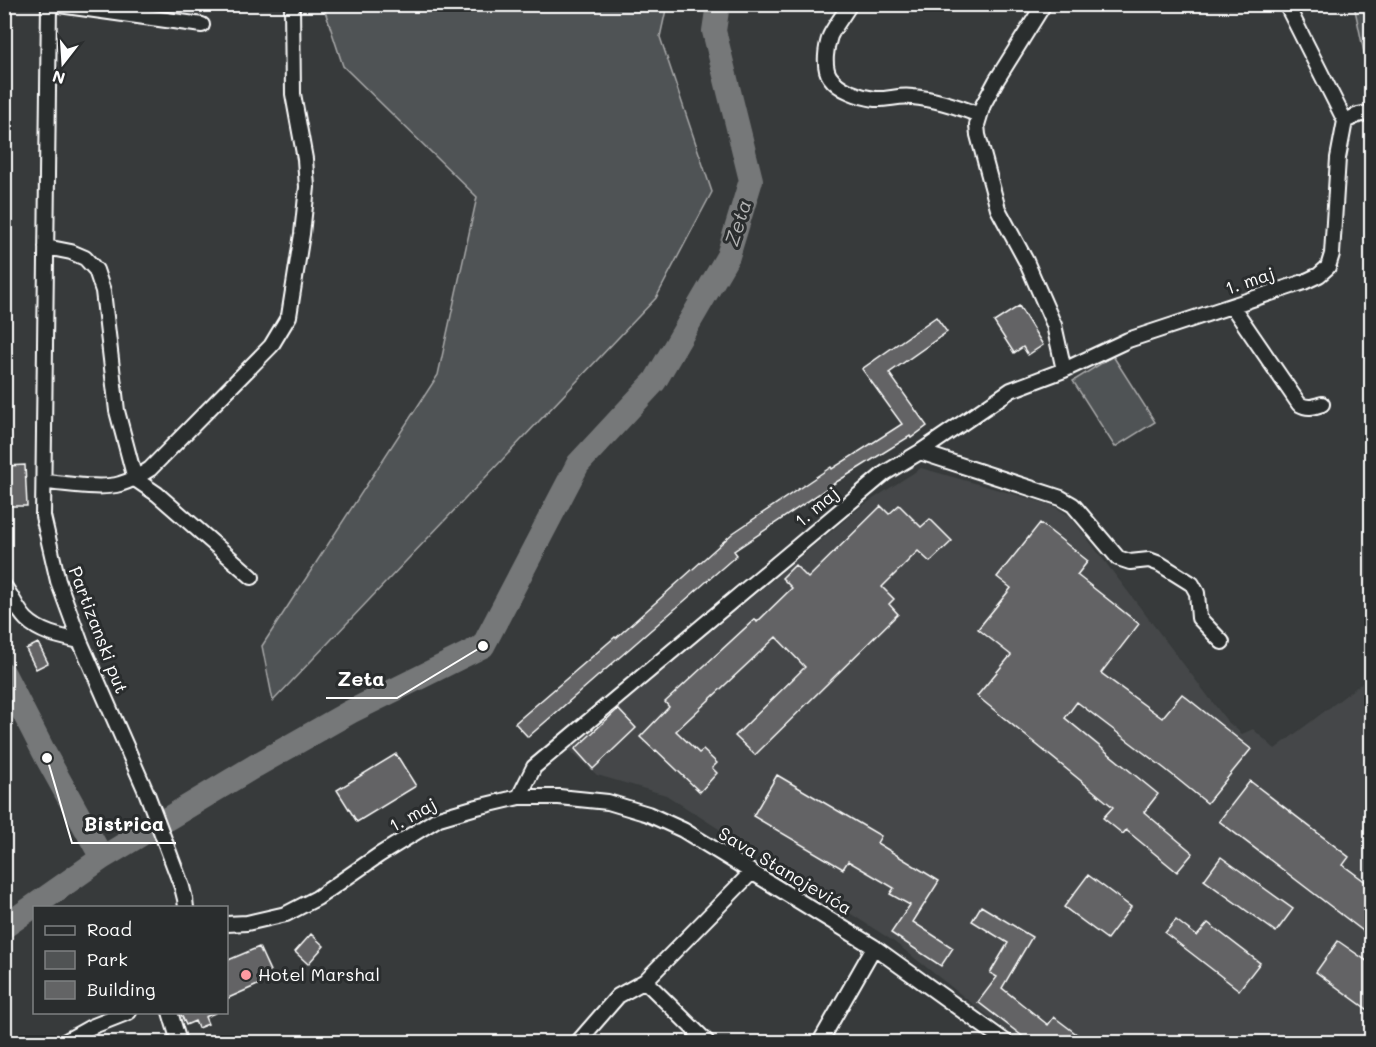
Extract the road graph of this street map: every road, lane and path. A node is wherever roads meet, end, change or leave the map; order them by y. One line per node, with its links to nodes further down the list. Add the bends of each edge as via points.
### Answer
1 (51, 4): 6 (street); 10 (street, Partizanski put)
2 (292, 4): 15 (street, via 293,94 307,188 289,316 271,346 150,469)
3 (850, 4): 8 (street, via 831,35 827,55 826,66 839,86 862,97 928,99)
4 (1044, 4): 8 (street)
5 (1286, 4): 9 (street)
6 (202, 25)
7 (1371, 112): 9 (street)
8 (979, 116): 12 (street, via 978,135 998,209 1054,325)
9 (1345, 121): 11 (street, 1. maj, via 1328,267 1304,282)
10 (46, 247): 15 (street, via 85,258 96,270 103,291 117,411); 16 (street, Partizanski put)
11 (1232, 306): 12 (street, 1. maj, via 1128,340); 13 (street, via 1299,404 1311,408)
12 (1064, 370): 14 (street, 1. maj, via 1011,390)
13 (1322, 404)
14 (920, 452): 20 (street, via 1073,505 1118,558 1130,562 1149,560 1192,584 1197,593 1199,618); 21 (street, 1. maj, via 885,473 534,767)
15 (135, 479): 16 (street, via 103,487); 17 (street)
16 (44, 482): 19 (street, Partizanski put, via 45,527 58,581)
17 (252, 578)
18 (4, 586): 19 (street, via 27,620 53,634)
19 (80, 641): 23 (street, Partizanski put, via 147,794)
20 (1222, 642)
21 (519, 796): 22 (street, Sava Stanojevića, via 608,802 648,814 683,830); 24 (street, 1. maj, via 439,818 286,914)
22 (752, 872): 25 (street, Sava Stanojevića); 26 (street)
23 (186, 906)
24 (228, 924)
25 (874, 946): 33 (street); 34 (street, Sava Stanojevića)
26 (645, 981): 31 (street, via 618,996); 32 (street)
27 (124, 1014): 29 (street)
28 (171, 1014): 30 (street)
29 (64, 1042)
30 (179, 1042)
31 (578, 1042)
32 (707, 1042)
33 (820, 1042)
34 (1006, 1042)

